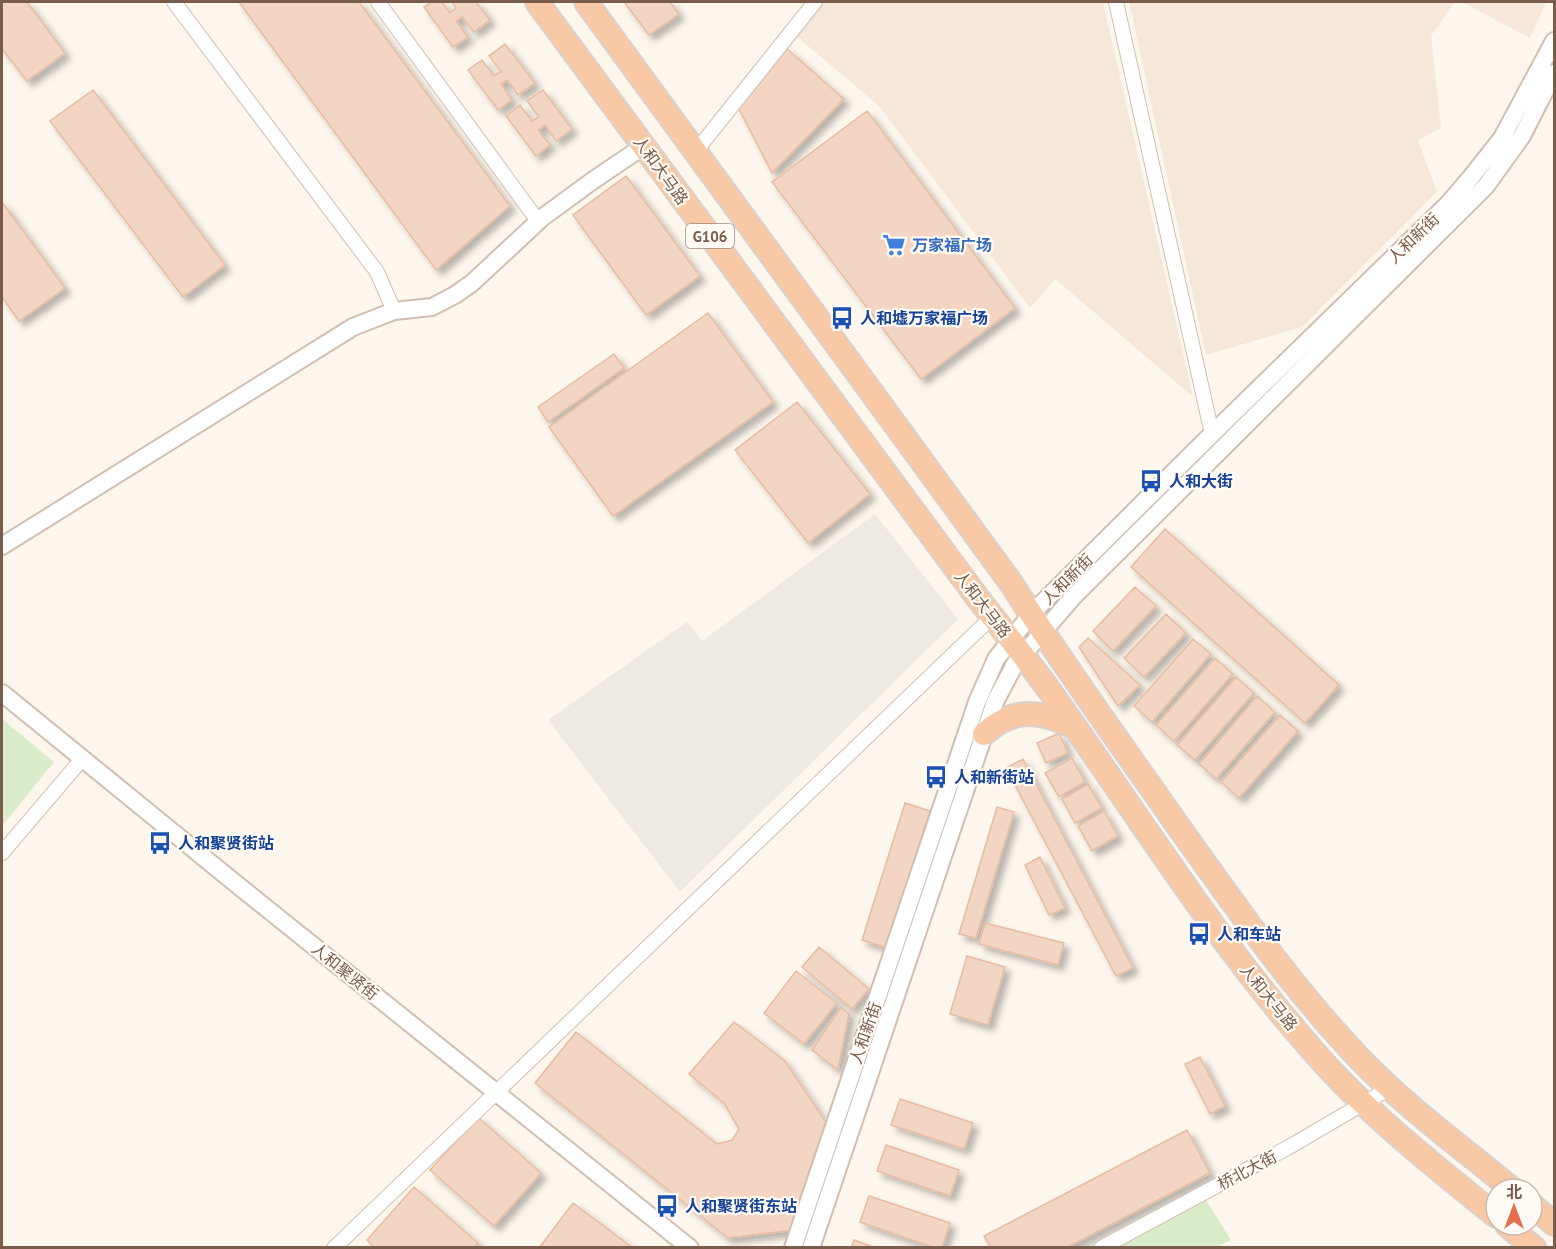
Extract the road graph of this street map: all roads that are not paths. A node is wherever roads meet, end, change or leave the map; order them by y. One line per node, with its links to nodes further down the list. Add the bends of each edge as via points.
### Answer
1 (174, 2): 12 (street, via 377,272)
2 (378, 2): 11 (street)
3 (537, 2): 9 (highway, 人和大马路 / G106)
4 (586, 2): 10 (highway, 人和大马路 / G106)
5 (815, 2): 10 (street)
6 (1116, 2): 13 (street)
7 (1554, 41): 13 (street, 人和新街, via 1502,138 1465,185)
8 (1554, 73): 18 (street, 人和新街, via 1522,136 1486,186 1090,579)
9 (644, 146): 11 (street); 15 (highway, 人和大马路 / G106)
10 (696, 151): 14 (highway, 人和大马路 / G106)
11 (538, 221): 12 (street, via 455,295 432,307)
12 (393, 311): 16 (street, via 353,327)
13 (1212, 434): 18 (street, 人和新街)
14 (912, 447): 15 (highway); 18 (highway, 人和大马路 / G106)
15 (882, 470): 17 (highway, 人和大马路 / G106)
16 (2, 546)
17 (992, 617): 19 (highway, 人和大马路 / G106); 26 (street)
18 (1037, 623): 19 (street, 人和新街); 25 (highway, 人和大马路 / G106, via 1273,956 1328,1025)
19 (1016, 646): 21 (highway, 人和大马路 / G106); 22 (street, 人和新街); 33 (street, 人和新街, via 996,660 977,702)
20 (2, 693): 23 (street, 人和聚贤街)
21 (1075, 727): 22 (highway, via 1048,715 1019,715 1003,720); 27 (highway, 人和大马路 / G106, via 1247,970 1316,1054)
22 (984, 734): 34 (street, 人和新街)
23 (83, 758): 24 (street); 26 (street, 人和聚贤街)
24 (2, 853)
25 (1390, 1088): 27 (street, 桥北大街); 28 (highway, 人和大马路 / G106)
26 (496, 1092): 31 (street); 32 (street, 人和聚贤街)
27 (1365, 1104): 29 (highway, 人和大马路 / G106); 35 (street, 桥北大街)
28 (1497, 1177)
29 (1484, 1206)
30 (1521, 1237): 36 (highway)
31 (333, 1248)
32 (690, 1248)
33 (793, 1248)
34 (811, 1248)
35 (1101, 1248)
36 (1534, 1248)

